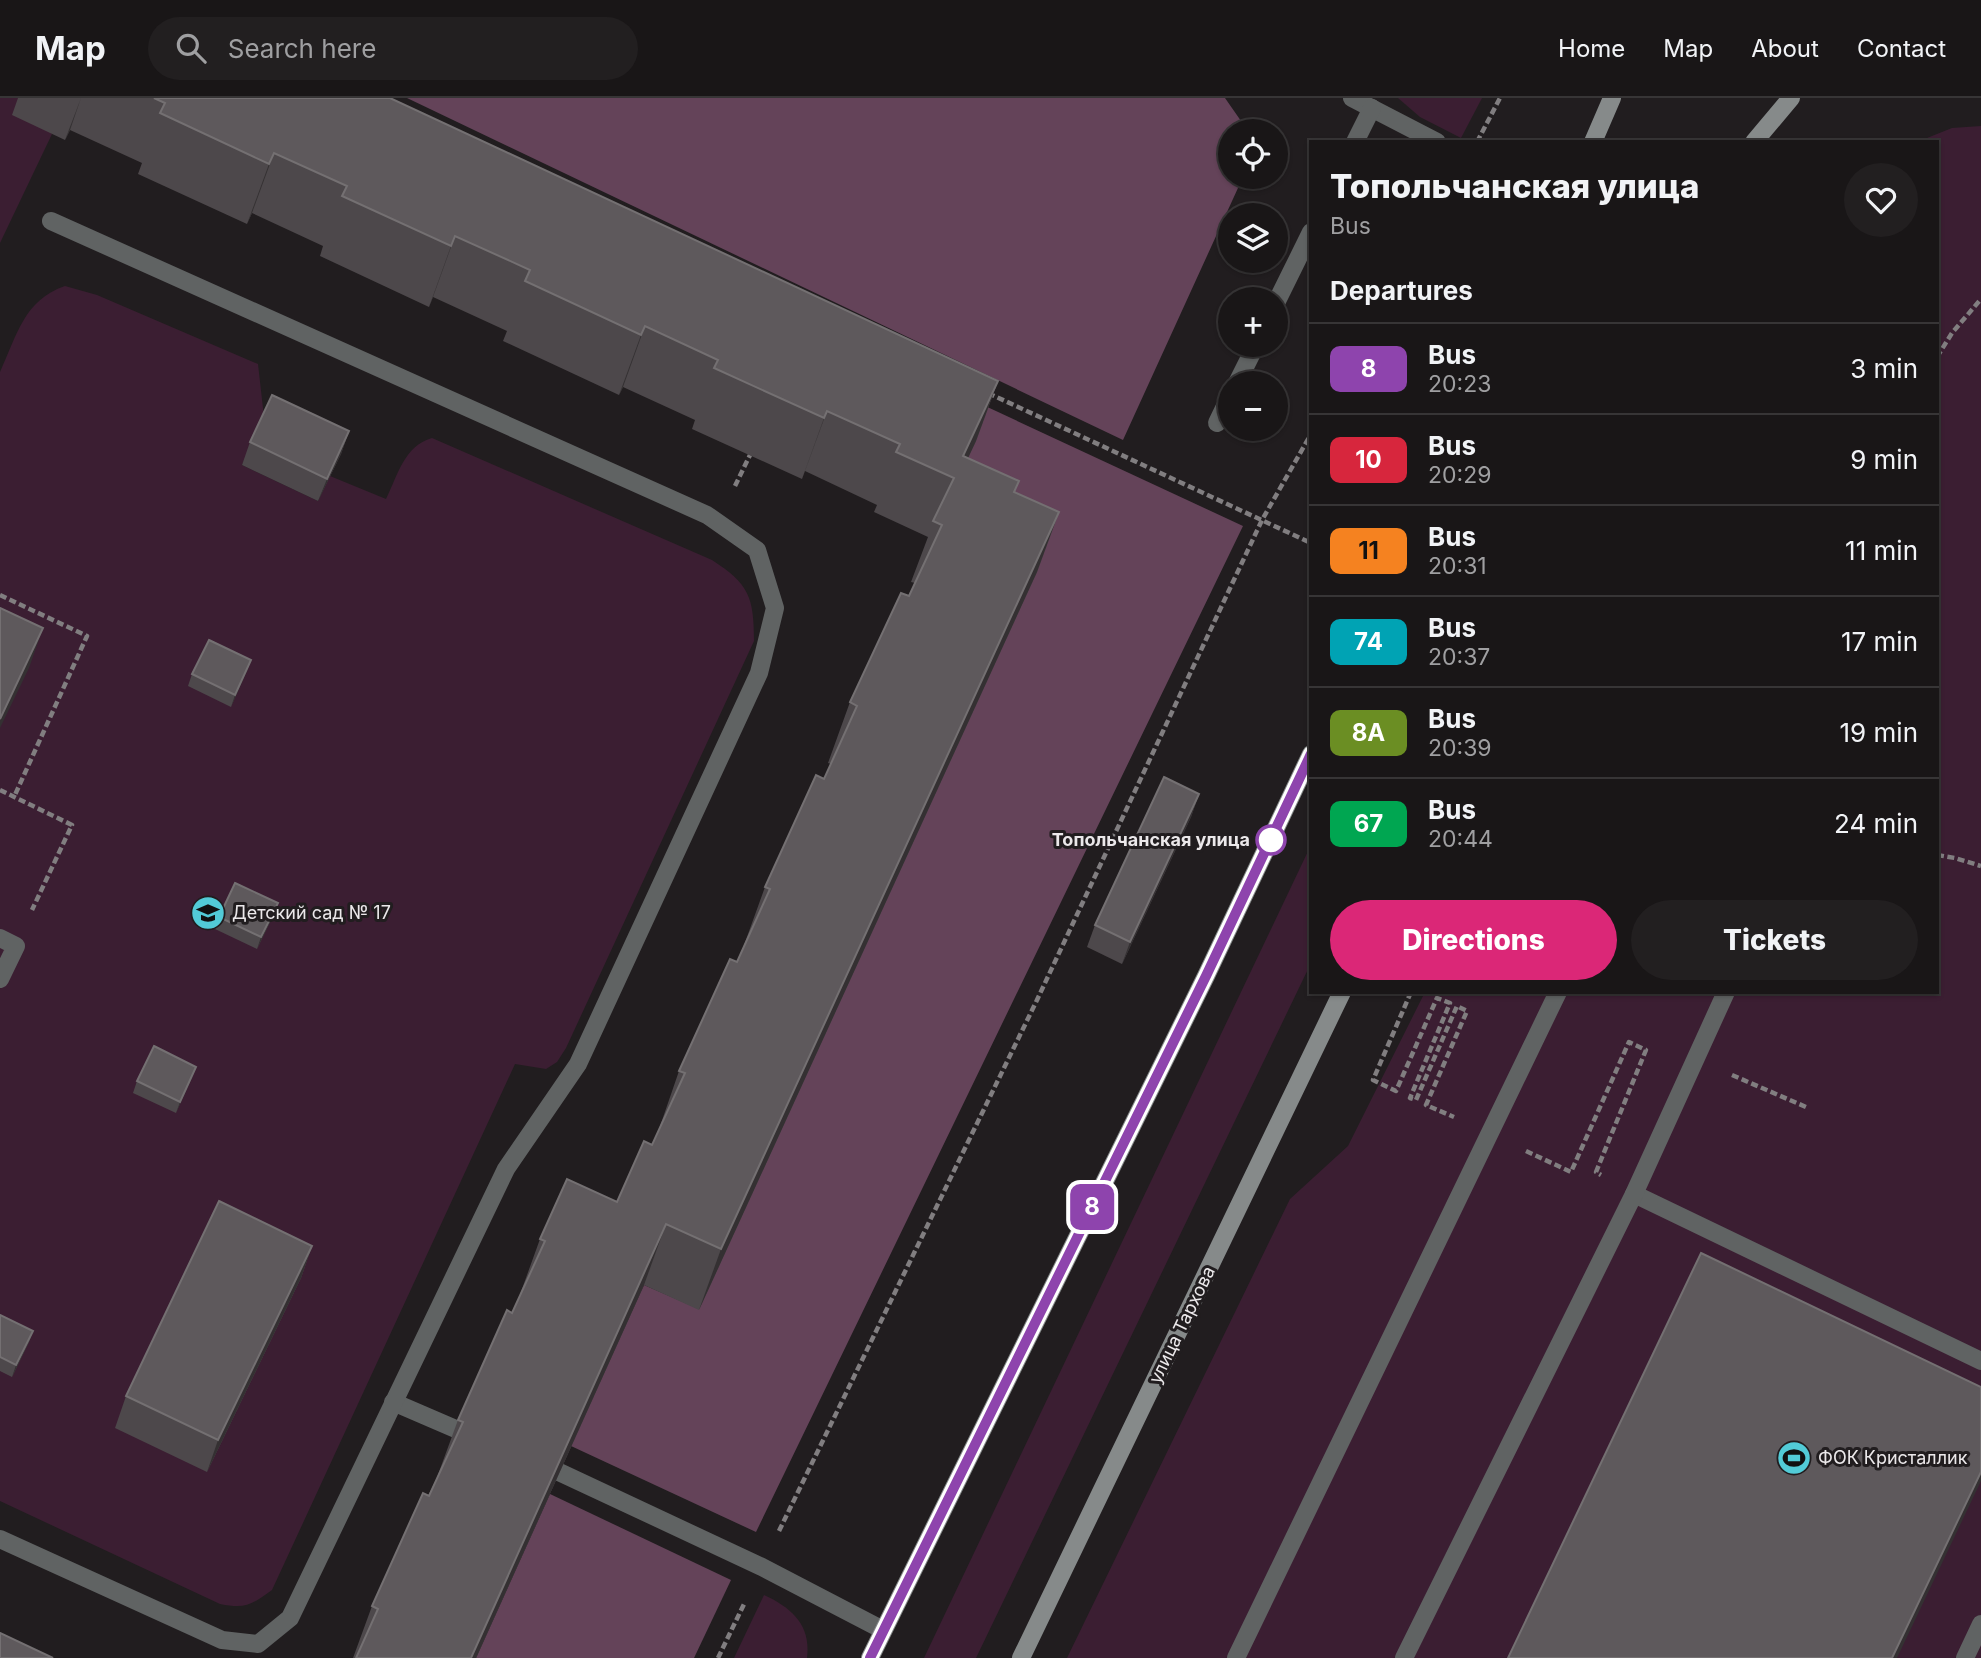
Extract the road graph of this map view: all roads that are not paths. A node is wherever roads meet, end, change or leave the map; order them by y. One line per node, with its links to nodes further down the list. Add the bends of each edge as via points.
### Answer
1 (1352, 98): 4 (lane)
2 (1612, 98): 7 (main road)
3 (1791, 98): 8 (main road)
4 (1372, 108): 5 (lane); 6 (lane)
5 (1356, 140)
6 (1433, 140)
7 (1594, 140)
8 (1756, 140)
9 (51, 221): 20 (lane, via 708,515 757,550 775,608 760,673 578,1064 506,1169)
10 (1309, 236): 11 (lane)
11 (1284, 287)
12 (1309, 758): 25 (main road)
13 (8, 942): 14 (lane)
14 (0, 979)
15 (1341, 994): 27 (main road, улица Тархова)
16 (1557, 994): 28 (lane)
17 (1725, 994): 18 (lane)
18 (1634, 1194): 19 (lane); 29 (lane)
19 (1981, 1361)
20 (393, 1402): 21 (lane); 23 (lane, via 290,1618 258,1644 222,1640)
21 (458, 1430)
22 (559, 1472): 25 (lane, via 762,1567)
23 (0, 1539)
24 (1981, 1623): 30 (lane)
25 (883, 1630): 26 (main road)
26 (870, 1658)
27 (1021, 1658)
28 (1236, 1658)
29 (1405, 1658)
30 (1965, 1658)

